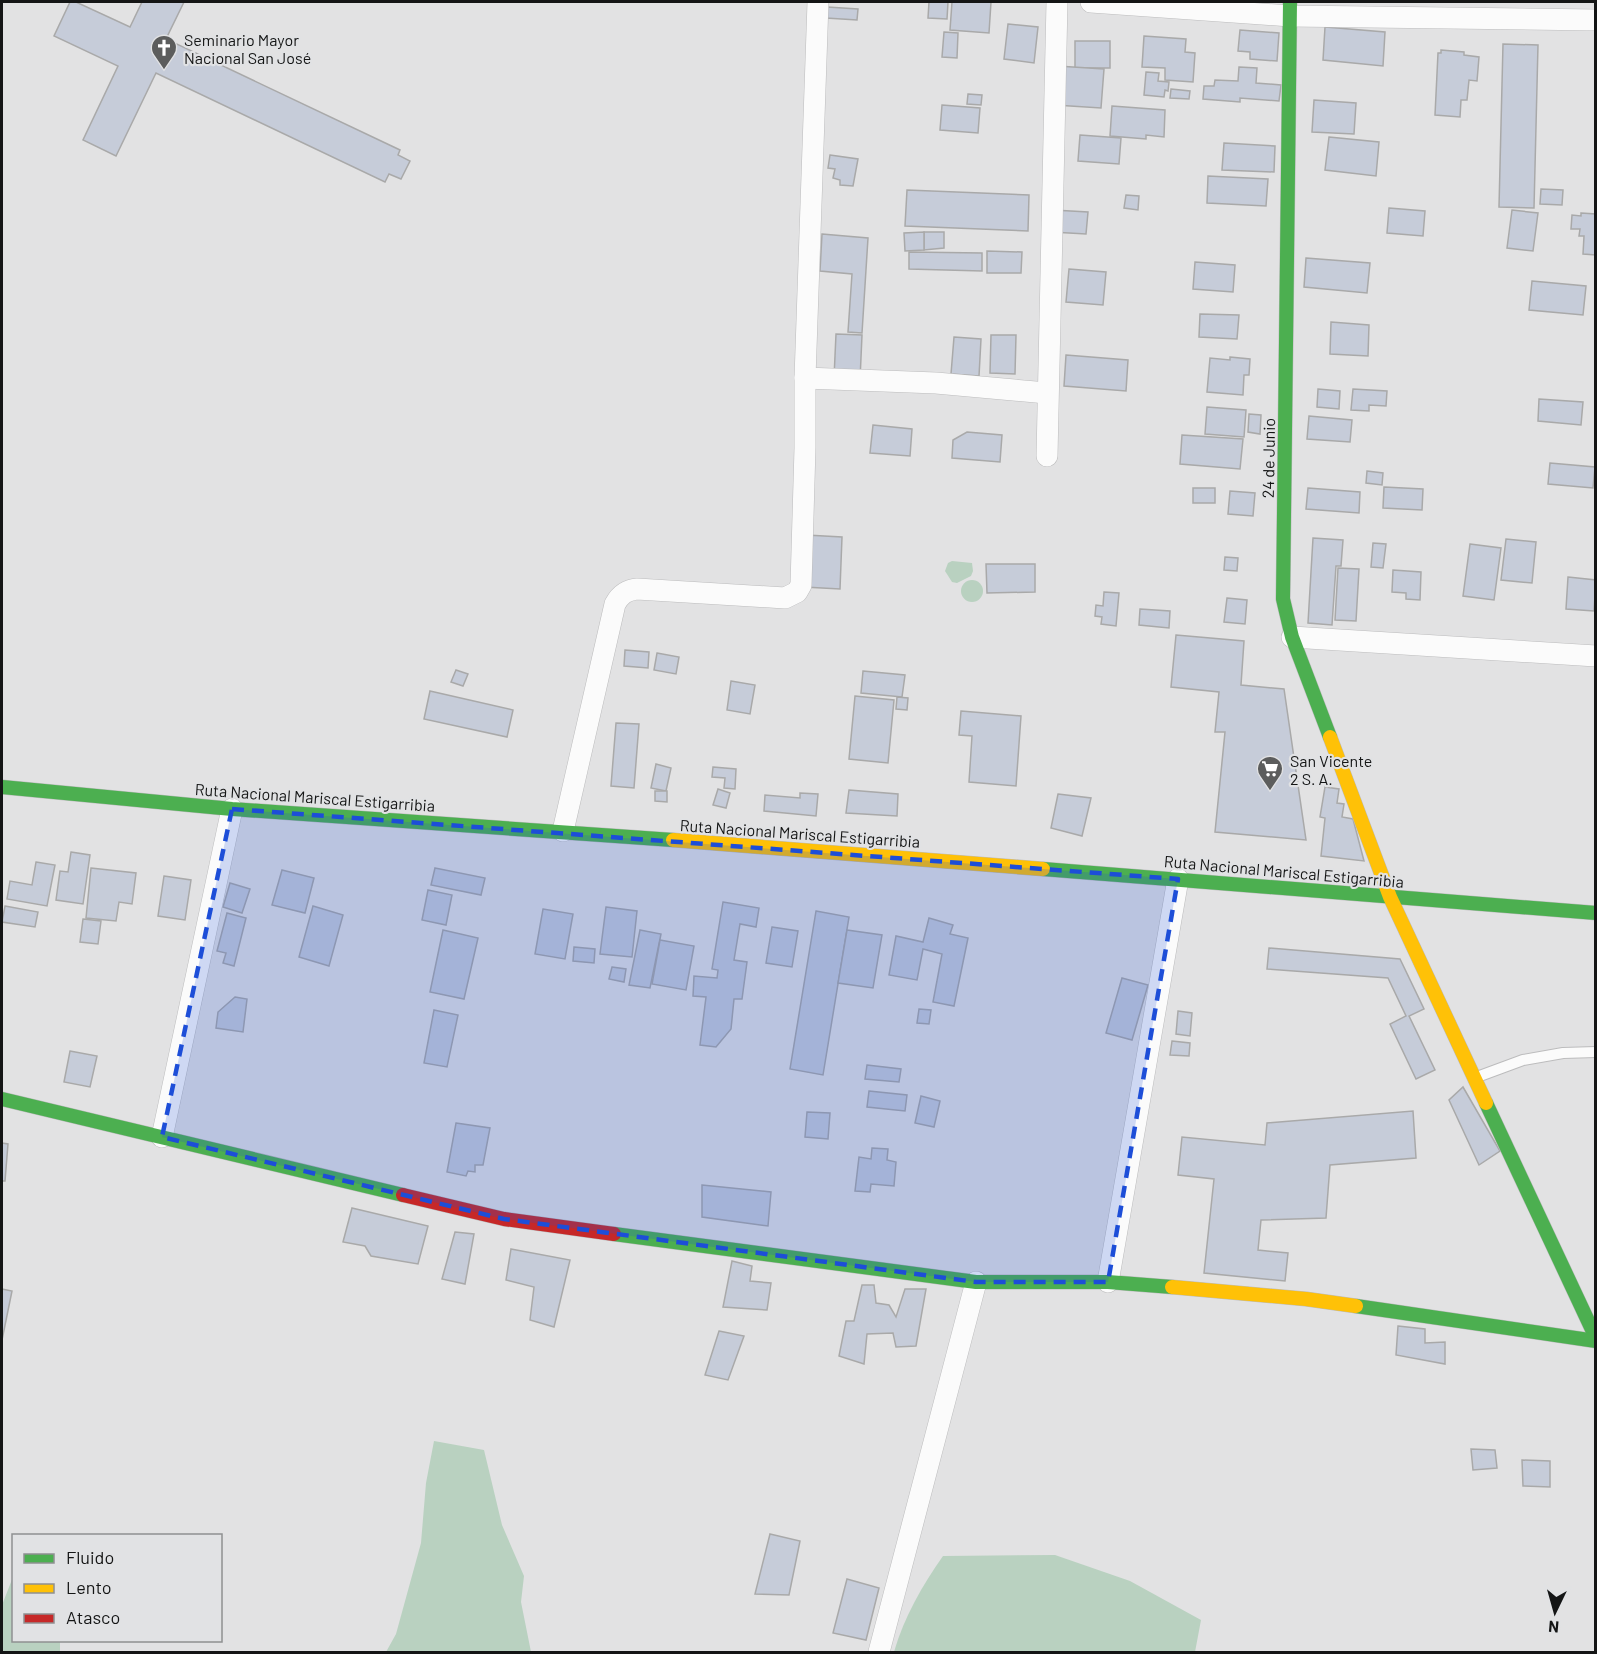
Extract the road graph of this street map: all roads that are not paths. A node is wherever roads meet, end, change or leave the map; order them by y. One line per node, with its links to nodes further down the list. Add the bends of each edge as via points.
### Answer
1 (818, 2): 6 (street)
2 (1057, 2): 7 (street)
3 (1091, 2): 4 (street)
4 (1290, 9): 5 (street); 9 (street, 24 de Junio, via 1283,599)
5 (1596, 20)
6 (805, 378): 7 (street, via 936,383); 13 (street, via 799,589 785,598 637,589 619,597)
7 (1047, 393): 8 (street)
8 (1047, 456)
9 (1292, 637): 10 (street); 15 (street, 24 de Junio)
10 (1596, 656)
11 (2, 787): 12 (street, Ruta Nacional Mariscal Estigarribia)
12 (232, 809): 13 (street, Ruta Nacional Mariscal Estigarribia); 20 (street)
13 (563, 831): 14 (street, Ruta Nacional Mariscal Estigarribia)
14 (1178, 879): 15 (street, Ruta Nacional Mariscal Estigarribia); 22 (street)
15 (1390, 897): 16 (street, Ruta Nacional Mariscal Estigarribia); 18 (street, 24 de Junio)
16 (1596, 913)
17 (1596, 1052): 18 (lane, via 1523,1060)
18 (1474, 1078): 23 (street, 24 de Junio)
19 (2, 1099): 20 (street)
20 (162, 1137): 21 (street, via 504,1219)
21 (976, 1282): 22 (street); 24 (street)
22 (1108, 1282): 23 (street, via 1306,1299)
23 (1596, 1340)
24 (879, 1653)

